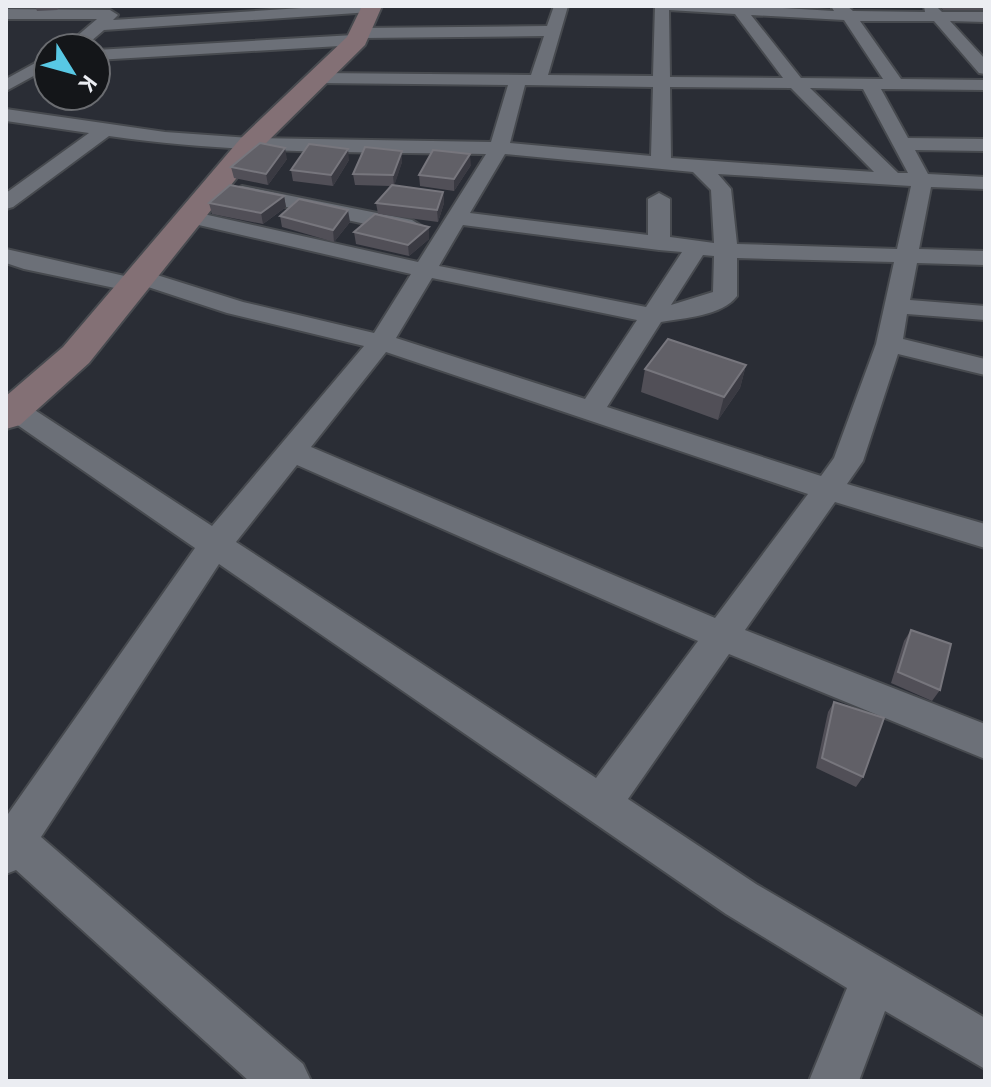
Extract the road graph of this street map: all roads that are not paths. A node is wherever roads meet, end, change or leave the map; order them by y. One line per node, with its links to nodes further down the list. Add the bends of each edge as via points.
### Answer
1 (561, 6): 13 (street)
2 (662, 6): 21 (street)
3 (670, 6): 4 (street)
4 (737, 8): 5 (street); 22 (street)
5 (844, 11): 6 (street); 23 (street)
6 (934, 12): 10 (street); 16 (street)
7 (6, 14): 8 (street)
8 (26, 16): 9 (street); 12 (street)
9 (109, 16): 11 (street); 14 (street)
10 (985, 17)
11 (365, 22): 13 (street); 15 (street); 18 (street)
12 (6, 26)
13 (553, 31): 20 (street)
14 (94, 32)
15 (112, 53)
16 (985, 69)
17 (32, 71): 25 (street)
18 (318, 78): 19 (street); 28 (street)
19 (518, 81): 20 (street); 32 (street)
20 (538, 81): 21 (street)
21 (662, 82): 22 (street); 33 (street)
22 (797, 82): 23 (street); 36 (street)
23 (882, 83): 24 (street); 29 (street)
24 (985, 85)
25 (6, 86)
26 (6, 115): 27 (street)
27 (105, 130): 28 (street); 40 (street)
28 (250, 144): 31 (street); 38 (street)
29 (902, 144): 30 (street); 36 (street)
30 (985, 145)
31 (371, 146): 32 (street); 35 (street)
32 (499, 148): 33 (street); 42 (street)
33 (661, 162): 34 (street)
34 (697, 165): 36 (street); 45 (street, via 721,189)
35 (358, 169)
36 (908, 180): 37 (street); 47 (street)
37 (985, 183)
38 (215, 187): 41 (street); 42 (street)
39 (659, 199): 43 (street)
40 (6, 203)
41 (190, 217): 49 (street); 50 (street)
42 (451, 226): 43 (street); 49 (street)
43 (659, 243): 44 (street)
44 (697, 247): 45 (street); 53 (street)
45 (726, 251): 47 (street); 53 (street, via 725,296)
46 (6, 256): 50 (street)
47 (906, 257): 48 (street); 51 (street)
48 (985, 258)
49 (425, 270): 53 (street); 54 (street)
50 (138, 281): 54 (street); 58 (street, via 76,355)
51 (897, 306): 52 (street); 55 (street)
52 (985, 313)
53 (654, 316): 59 (street)
54 (381, 342): 59 (street); 60 (street)
55 (889, 344): 56 (street); 61 (street, via 848,461)
56 (974, 364): 57 (street)
57 (985, 378)
58 (9, 411): 63 (street)
59 (591, 411): 61 (street)
60 (292, 451): 63 (street); 64 (street)
61 (827, 489): 62 (street); 64 (street)
62 (985, 536)
63 (214, 546): 66 (street); 67 (street)
64 (722, 636): 65 (street); 66 (street)
65 (985, 742)
66 (600, 805): 68 (street)
67 (9, 843): 70 (street)
68 (874, 979): 69 (street); 71 (street)
69 (985, 1045)
70 (286, 1081)
71 (834, 1081)

